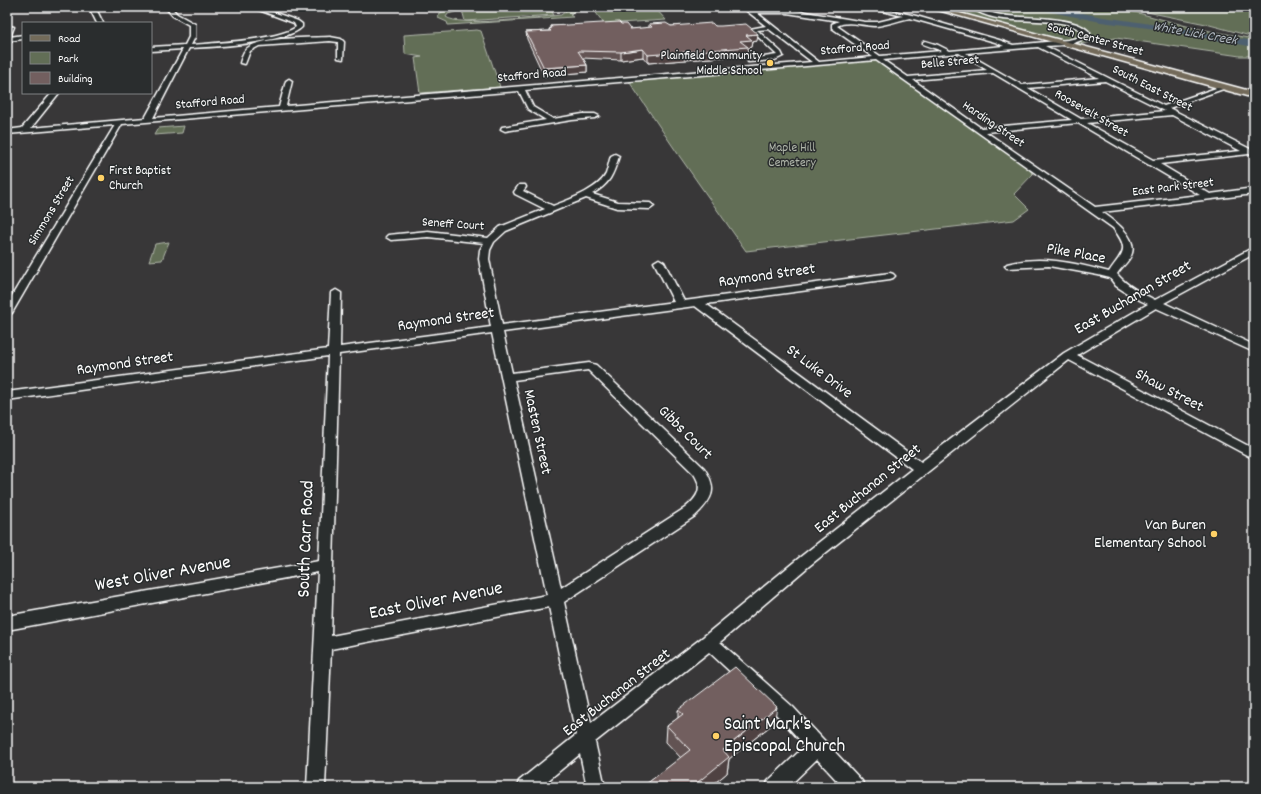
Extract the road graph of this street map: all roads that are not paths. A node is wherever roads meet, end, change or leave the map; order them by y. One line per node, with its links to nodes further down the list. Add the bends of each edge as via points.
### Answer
1 (92, 7): 11 (street)
2 (168, 7): 21 (street, via 193,26)
3 (254, 7): 16 (street, via 299,24 294,31)
4 (745, 7): 8 (street)
5 (869, 7): 9 (street)
6 (930, 7): 18 (main road, South Center Street)
7 (974, 7): 18 (street, Stafford Road, via 998,16 1061,22 1087,33 1080,39)
8 (751, 12): 10 (street, via 782,10); 13 (street)
9 (910, 16): 10 (street, via 874,24); 22 (street, via 997,40)
10 (845, 21): 27 (street, Harding Street, via 834,27)
11 (100, 22)
12 (11, 27): 15 (street)
13 (770, 27): 28 (street, via 753,29 780,56); 30 (street)
14 (22, 37): 15 (street)
15 (7, 38)
16 (258, 40): 19 (street); 21 (street)
17 (925, 43): 25 (street)
18 (1061, 43): 20 (street, Stafford Road); 36 (main road, South Center Street)
19 (265, 44): 26 (street, via 339,40); 29 (street, via 252,47 246,53)
20 (1039, 45): 22 (street, Stafford Road); 33 (street, South East Street)
21 (188, 46): 23 (street); 44 (street)
22 (1013, 48): 24 (street, Stafford Road)
23 (152, 49)
24 (961, 52): 25 (street, Stafford Road); 31 (street, Roosevelt Street)
25 (950, 53): 27 (street, Stafford Road)
26 (341, 58)
27 (879, 59): 30 (street, Stafford Road); 32 (street, Harding Street)
28 (750, 61)
29 (243, 63)
30 (818, 64): 37 (street, Stafford Road)
31 (995, 71): 32 (street, Belle Street); 35 (street, Roosevelt Street)
32 (907, 79): 50 (street, Harding Street)
33 (1107, 79): 35 (street); 40 (street, South East Street)
34 (289, 81): 41 (street)
35 (1022, 87): 46 (street, Roosevelt Street)
36 (1224, 87): 39 (main road, South Center Street); 40 (street)
37 (521, 89): 41 (street, Stafford Road); 45 (street, via 530,108)
38 (55, 94): 49 (street)
39 (1254, 95)
40 (1164, 108): 42 (street, South East Street)
41 (282, 109): 44 (street, Stafford Road)
42 (1172, 112): 46 (street); 52 (street, South East Street)
43 (595, 116): 45 (street, via 574,116)
44 (148, 120): 47 (street, Stafford Road)
45 (552, 121): 48 (street, via 525,128)
46 (1079, 121): 50 (street); 54 (street, Roosevelt Street)
47 (120, 122): 49 (street, Stafford Road); 73 (street, Simmons Street)
48 (505, 129)
49 (25, 130): 51 (street, Stafford Road)
50 (979, 130): 61 (street, Harding Street)
51 (7, 132)
52 (1252, 152): 54 (street)
53 (615, 156): 57 (street, via 609,176 599,187)
54 (1151, 163): 58 (street, Roosevelt Street)
55 (522, 187): 60 (street, via 518,192)
56 (1254, 190): 58 (street, East Park Street)
57 (586, 195): 59 (street, via 617,205); 60 (street)
58 (1208, 196): 61 (street, East Park Street)
59 (650, 206)
60 (552, 209): 63 (street, via 506,228)
61 (1095, 210): 68 (street, Harding Street, via 1116,226 1127,241 1127,254 1114,270)
62 (390, 237): 63 (street, Seneff Court, via 428,234)
63 (490, 241): 74 (street, Masten Street, via 483,255)
64 (1254, 250): 72 (street, East Buchanan Street)
65 (659, 262): 71 (street)
66 (1010, 266): 68 (street, Pike Place, via 1052,263 1077,266)
67 (890, 276): 70 (street, Raymond Street)
68 (1114, 276): 72 (street, via 1128,290)
69 (336, 293): 76 (street, South Carr Road)
70 (697, 302): 71 (street, Raymond Street); 81 (street, St Luke Drive)
71 (680, 304): 74 (street, Raymond Street)
72 (1155, 304): 75 (street); 77 (street, East Buchanan Street)
73 (7, 313)
74 (497, 329): 76 (street, Raymond Street); 78 (street, Masten Street)
75 (1254, 349)
76 (335, 351): 79 (street, Raymond Street); 82 (street, South Carr Road)
77 (1068, 355): 80 (street, Shaw Street); 81 (street, East Buchanan Street)
78 (508, 378): 83 (street, Masten Street); 83 (street, Gibbs Court, via 592,367 699,471 706,483 705,496 690,512)
79 (7, 396)
80 (1254, 455)
81 (921, 468): 85 (street, East Buchanan Street)
82 (326, 565): 84 (street, West Oliver Avenue); 86 (street, South Carr Road)
83 (556, 599): 86 (street, East Oliver Avenue); 87 (street, Masten Street)
84 (7, 623)
85 (709, 642): 87 (street, East Buchanan Street); 88 (street, via 787,713)
86 (323, 644): 89 (street, South Carr Road)
87 (586, 738): 90 (street, East Buchanan Street); 91 (street, Masten Street)
88 (818, 746): 92 (street); 93 (street)
89 (316, 787)
90 (526, 787)
91 (596, 787)
92 (775, 787)
93 (855, 787)

